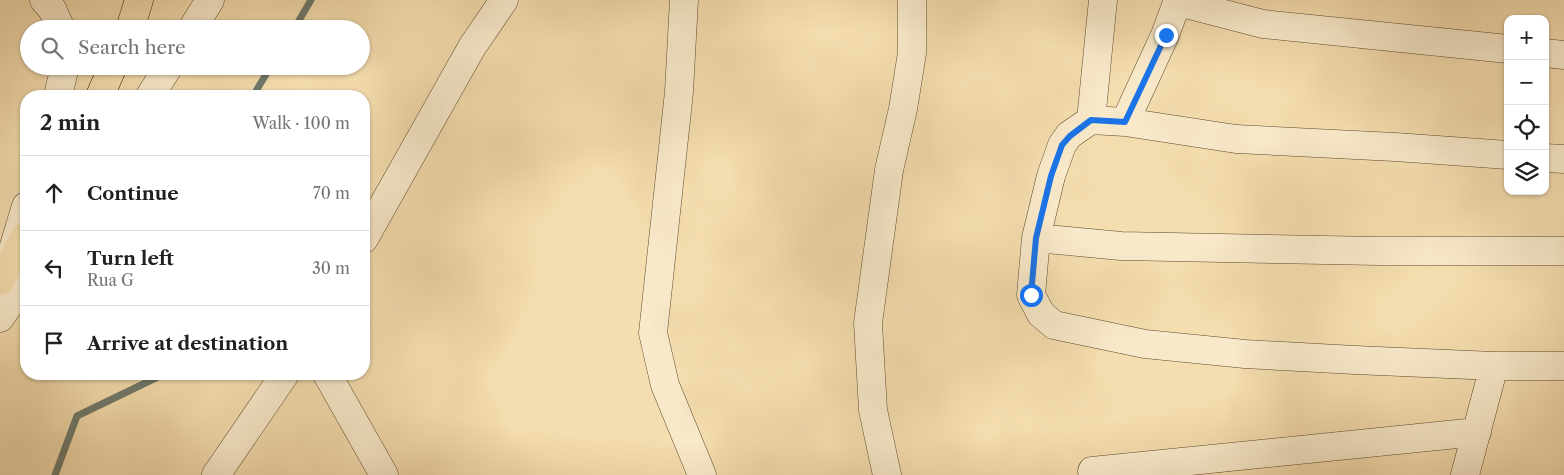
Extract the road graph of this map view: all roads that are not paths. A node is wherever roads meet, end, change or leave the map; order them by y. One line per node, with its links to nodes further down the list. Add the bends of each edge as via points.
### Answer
1 (44, 0): 9 (street)
2 (139, 0): 10 (main road)
3 (210, 0): 11 (street)
4 (504, 0): 26 (street, via 472,47)
5 (684, 0): 41 (street, via 679,92 653,333 665,384)
6 (912, 0): 42 (street, via 912,53 889,170 868,323 873,410)
7 (1103, 0): 21 (street)
8 (1178, 1): 12 (street, via 1263,24); 22 (street, via 1166,35)
9 (57, 20)
10 (133, 20)
11 (198, 20)
12 (1504, 49)
13 (1549, 53): 14 (street)
14 (1564, 55)
15 (63, 75): 18 (street)
16 (109, 75): 19 (main road)
17 (163, 75): 20 (street)
18 (59, 90)
19 (103, 90)
20 (154, 90)
21 (1091, 120): 22 (street); 28 (street, via 1062,145)
22 (1125, 122): 23 (street, via 1236,139)
23 (1504, 155)
24 (1549, 158): 25 (street)
25 (1564, 159)
26 (370, 228)
27 (20, 233): 31 (street)
28 (1036, 238): 30 (street, via 1120,246); 33 (street, via 1031,295 1041,314 1054,325 1145,344 1245,354)
29 (20, 251): 31 (main road)
30 (1564, 252)
31 (10, 279): 32 (street)
32 (0, 318)
33 (1494, 366): 34 (street); 37 (street)
34 (1564, 366)
35 (281, 380): 39 (street)
36 (330, 380): 40 (street)
37 (1477, 432): 38 (street); 43 (street)
38 (1092, 471)
39 (216, 475)
40 (384, 475)
41 (702, 475)
42 (887, 475)
43 (1465, 475)

